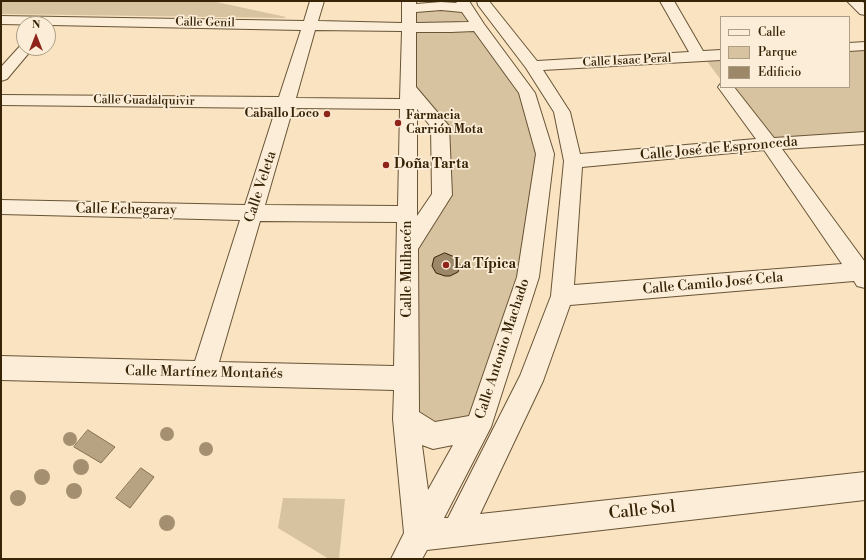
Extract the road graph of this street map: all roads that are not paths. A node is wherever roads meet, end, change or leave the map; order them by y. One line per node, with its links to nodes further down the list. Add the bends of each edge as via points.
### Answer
1 (317, 1): 10 (street, Calle Veleta)
2 (667, 1): 16 (street)
3 (854, 1): 5 (street)
4 (479, 11): 6 (street, via 441,6); 6 (street, via 451,28); 15 (street, Calle Antonio Machado); 36 (street, Calle Antonio Machado, via 527,93 545,154 528,277)
5 (865, 11)
6 (409, 12): 10 (street, Calle Genil); 20 (street, Calle Mulhacén)
7 (1, 20): 8 (street, Calle Genil)
8 (16, 21)
9 (56, 22): 10 (street, Calle Genil)
10 (311, 24): 22 (street, Calle Veleta)
11 (865, 46): 12 (street)
12 (850, 47)
13 (19, 56): 17 (street)
14 (720, 57): 16 (street, Calle Isaac Peral)
15 (533, 66): 16 (street, Calle Isaac Peral); 25 (street, Calle Antonio Machado, via 562,112)
16 (713, 70): 18 (street)
17 (1, 76)
18 (720, 79)
19 (727, 88): 24 (street)
20 (409, 97): 22 (street, Calle Guadalquivir); 28 (street, Calle Mulhacén); 29 (street, via 440,126 442,195)
21 (1, 100): 22 (street, Calle Guadalquivir)
22 (287, 103): 27 (street, Calle Veleta)
23 (865, 138): 24 (street, Calle José de Espronceda)
24 (769, 144): 25 (street, Calle José de Espronceda); 30 (street)
25 (573, 161): 31 (street, Calle Antonio Machado)
26 (1, 207): 27 (street, Calle Echegaray)
27 (252, 213): 28 (street, Calle Echegaray); 33 (street, Calle Veleta)
28 (408, 214): 29 (street, Calle Mulhacén)
29 (408, 247): 34 (street, Calle Mulhacén)
30 (863, 274): 31 (street, Calle Camilo José Cela)
31 (562, 296): 38 (street, Calle Antonio Machado, via 530,381)
32 (1, 368): 33 (street, Calle Martínez Montañés)
33 (204, 372): 34 (street, Calle Martínez Montañés)
34 (407, 378): 35 (street, Calle Mulhacén)
35 (406, 419): 36 (street, via 433,436); 39 (street, Calle Mulhacén)
36 (478, 427): 39 (street, Calle Antonio Machado)
37 (865, 486): 38 (street, Calle Sol)
38 (457, 531): 39 (street, Calle Sol)
39 (413, 548)

